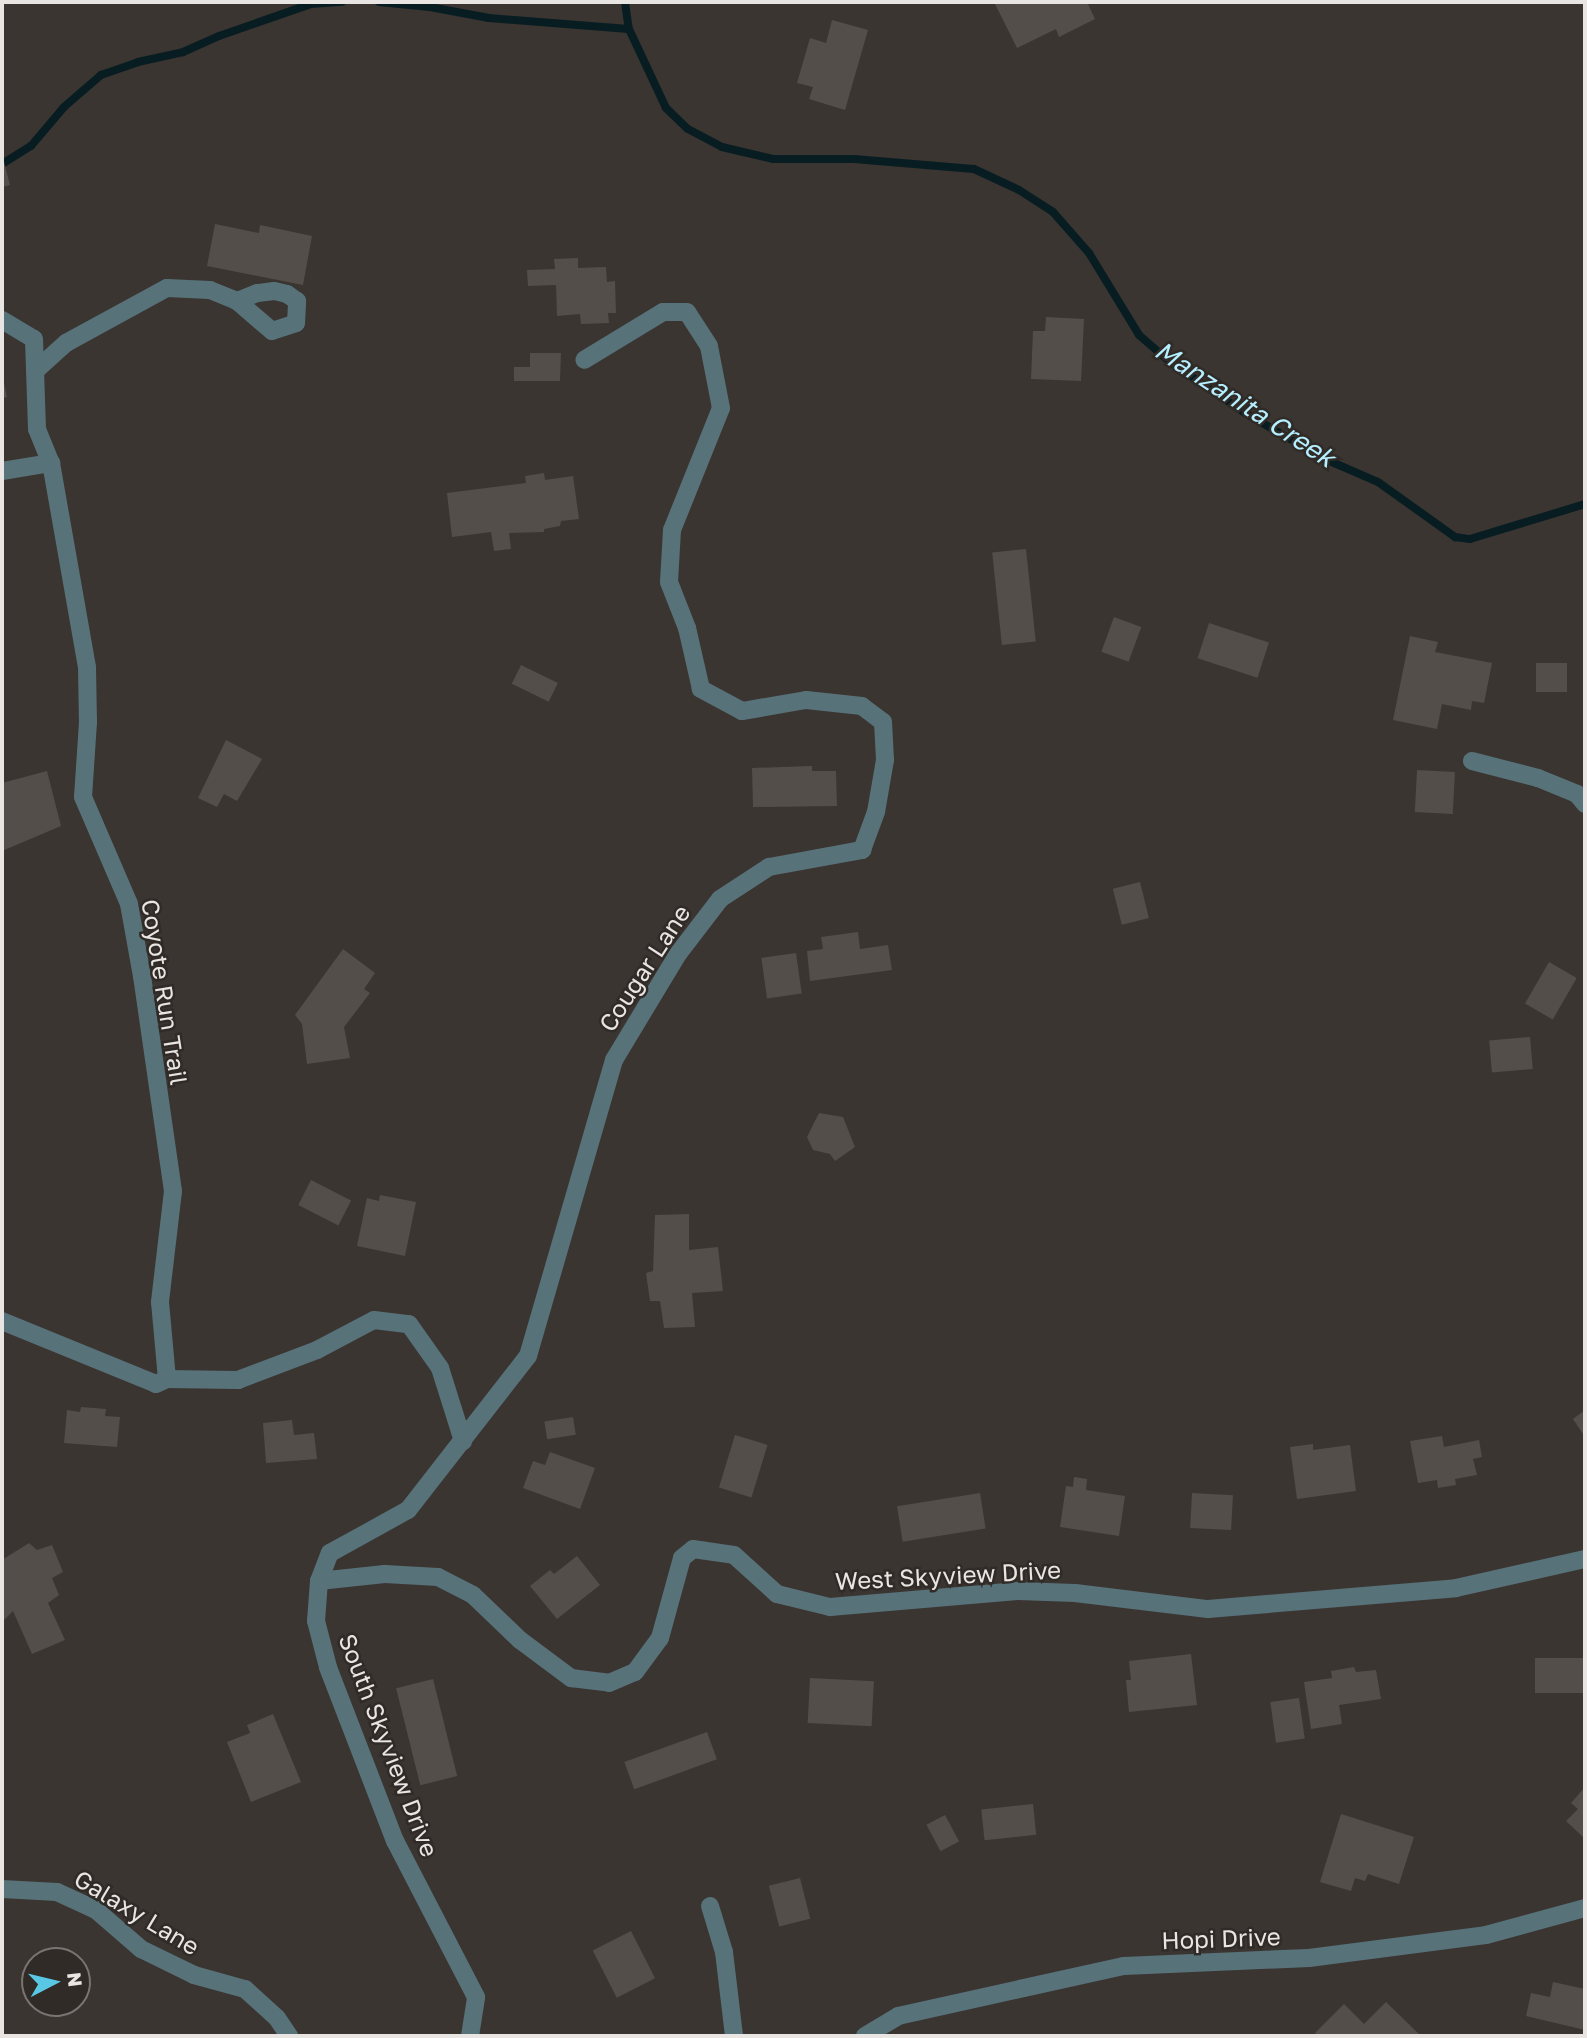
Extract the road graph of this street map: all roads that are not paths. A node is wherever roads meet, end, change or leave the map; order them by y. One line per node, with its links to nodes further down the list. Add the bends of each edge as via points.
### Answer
1 (237, 301): 4 (street, via 210,290 167,288 66,344)
2 (2, 320): 4 (street, Coyote Run Trail, via 34,339)
3 (584, 360): 11 (street, Cougar Lane, via 663,312 687,312 709,346 721,408 672,530 669,582 687,628 701,689 742,711 806,700 862,706 883,722 885,760 876,812 862,850 769,867 720,899 678,954 614,1060 528,1356)
4 (35, 371): 5 (street, Coyote Run Trail, via 37,429)
5 (51, 463): 6 (street); 10 (street, Coyote Run Trail, via 87,667 83,797 129,904 173,1191 160,1302)
6 (2, 471)
7 (1472, 761): 8 (street, via 1538,778 1577,794)
8 (1585, 804)
9 (2, 1321): 10 (street)
10 (162, 1382): 11 (street, via 238,1380 317,1350 374,1320 409,1325 440,1368)
11 (463, 1441): 13 (street, Cougar Lane, via 408,1510 330,1553)
12 (1585, 1559): 13 (street, West Skyview Drive, via 1456,1588 1208,1609 1018,1591 830,1607 777,1594 734,1555 693,1549 682,1558 660,1638 635,1672 610,1683 571,1678 520,1640 473,1595 438,1577 385,1574)
13 (319, 1581): 18 (street, South Skyview Drive, via 316,1621 328,1667 395,1841 476,1997)
14 (2, 1889): 17 (street, Galaxy Lane, via 57,1892 96,1910 141,1949 194,1975 246,1989)
15 (710, 1906): 19 (street, via 724,1952)
16 (1585, 1908): 20 (street, Hopi Drive, via 1486,1935 1309,1958 1124,1966 898,2016)
17 (289, 2036)
18 (470, 2036)
19 (734, 2036)
20 (865, 2036)

